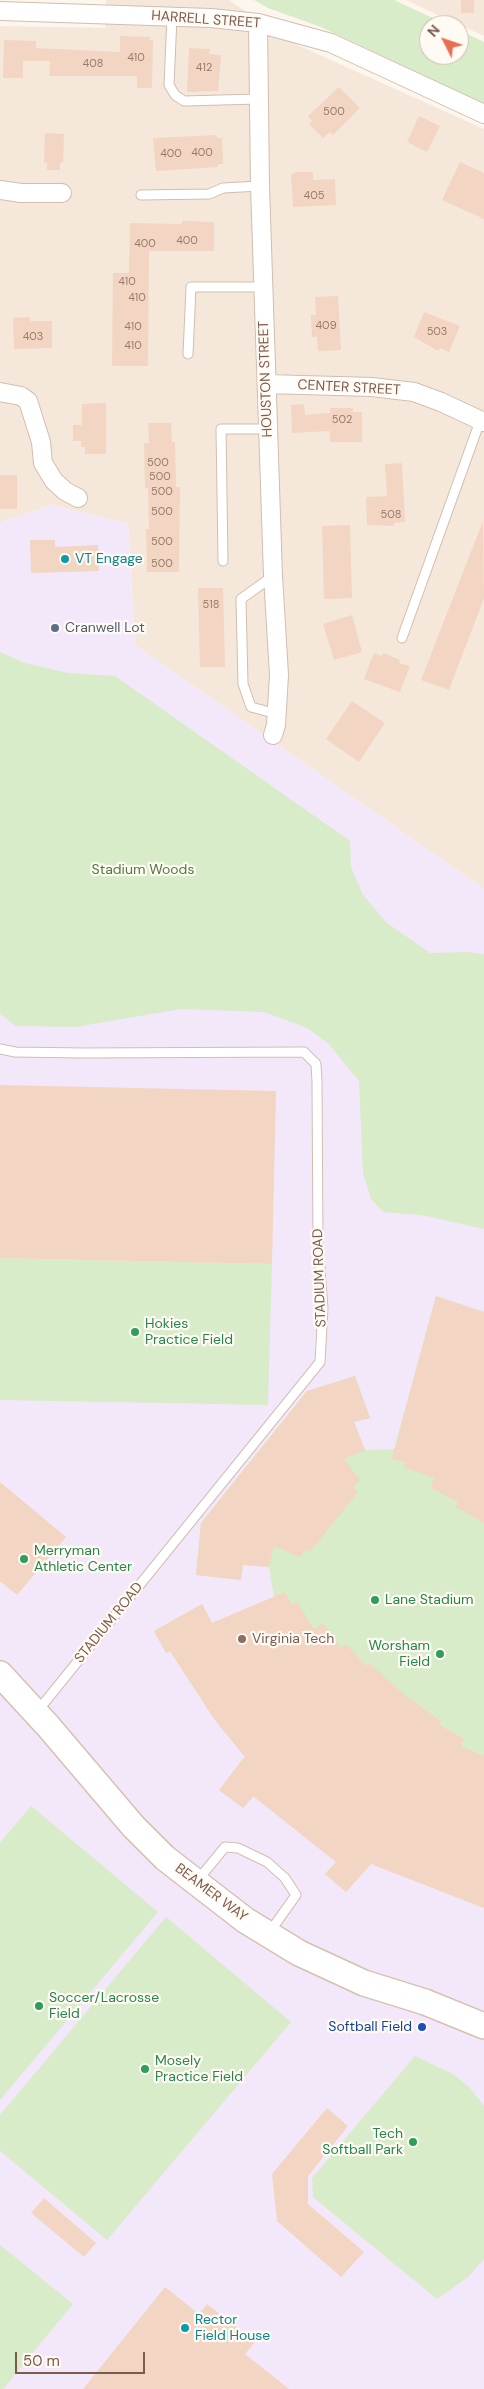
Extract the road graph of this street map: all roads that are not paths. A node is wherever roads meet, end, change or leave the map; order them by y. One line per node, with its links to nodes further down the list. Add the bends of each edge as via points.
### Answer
1 (90, 7): 2 (street, HARRELL STREET); 3 (street, HARRELL STREET)
2 (0, 11)
3 (172, 17): 4 (street, HARRELL STREET); 5 (lane, via 169,85 175,95 184,101)
4 (258, 22): 5 (street, HOUSTON STREET); 6 (street, HARRELL STREET, via 332,43)
5 (258, 99): 7 (street, HOUSTON STREET)
6 (484, 114)
7 (260, 186): 10 (lane, via 223,188 209,194); 11 (street, HOUSTON STREET)
8 (0, 190): 9 (street)
9 (62, 193)
10 (141, 195)
11 (264, 287): 12 (lane, via 190,287); 13 (street, HOUSTON STREET)
12 (188, 354)
13 (267, 384): 15 (street, CENTER STREET, via 372,387 414,392); 16 (street, HOUSTON STREET)
14 (0, 392): 17 (street, via 21,396 28,401 42,442 44,463 54,481)
15 (482, 422): 20 (lane)
16 (268, 429): 18 (lane, via 221,429); 19 (street, HOUSTON STREET)
17 (78, 498)
18 (223, 561)
19 (273, 576): 21 (street, HOUSTON STREET, via 279,675); 21 (lane, via 241,599 243,684 250,706)
20 (402, 638)
21 (277, 714): 22 (street, HOUSTON STREET)
22 (273, 735)
23 (0, 1050): 25 (lane, STADIUM ROAD, via 304,1052 316,1064 317,1082 318,1243 323,1308 320,1362)
24 (0, 1674): 25 (main road, BEAMER WAY)
25 (36, 1713): 26 (main road, BEAMER WAY, via 133,1826)
26 (196, 1883): 27 (main road, BEAMER WAY); 27 (lane, via 225,1847 238,1848 267,1862 285,1878 296,1895)
27 (268, 1935): 28 (main road, BEAMER WAY, via 364,1983 425,2002)
28 (484, 2026)

